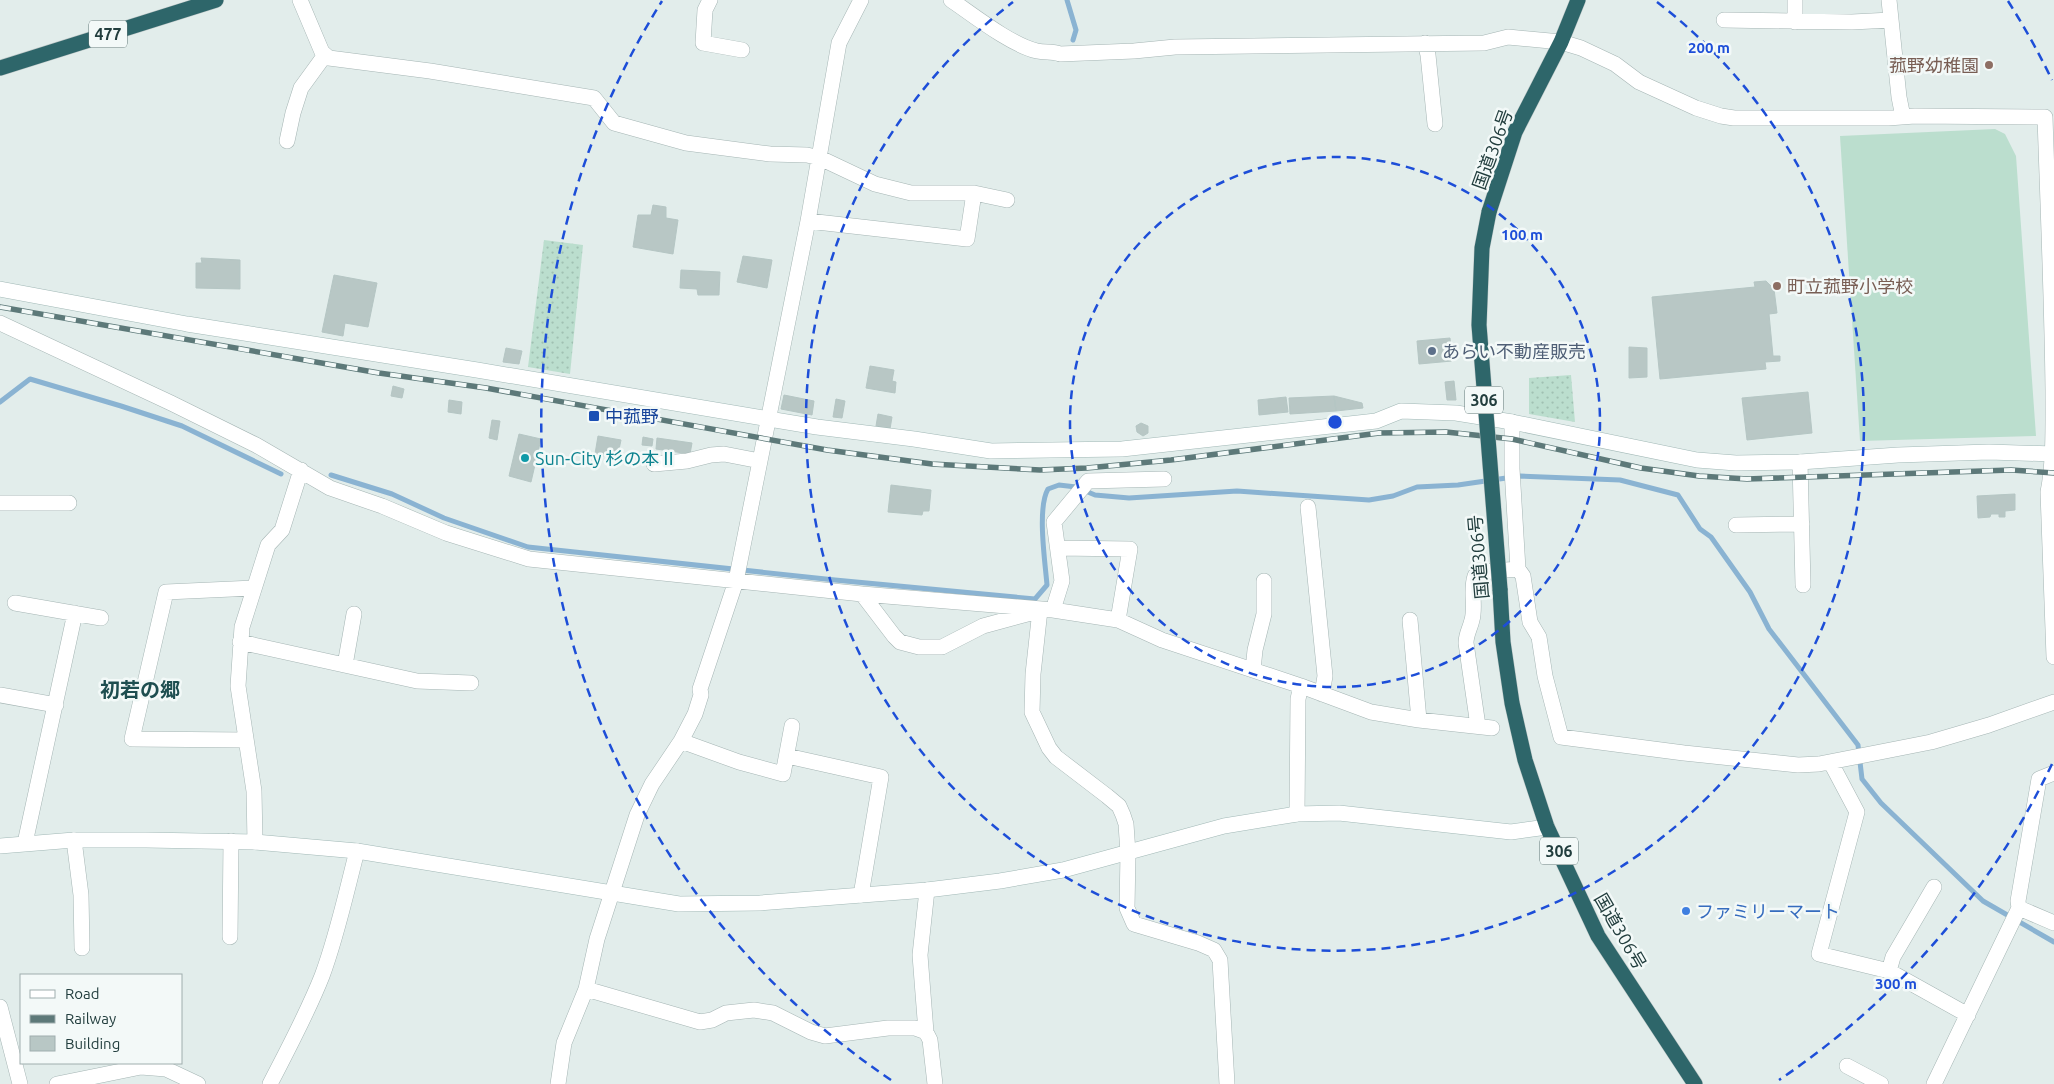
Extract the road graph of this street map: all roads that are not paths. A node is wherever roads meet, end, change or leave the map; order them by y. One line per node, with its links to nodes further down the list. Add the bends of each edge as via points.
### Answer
1 (216, 0): 16 (highway, 477)
2 (300, 0): 15 (street)
3 (710, 0): 14 (street, via 705,10 703,43)
4 (861, 0): 20 (street, via 839,43)
5 (950, 0): 13 (street, via 1006,37 1037,52 1060,54 1175,47)
6 (1578, 0): 12 (highway, 国道306号 / 306)
7 (1795, 0): 11 (street)
8 (1889, 0): 10 (street)
9 (1724, 20): 11 (street)
10 (1891, 20): 11 (street); 17 (street)
11 (1795, 22)
12 (1561, 42): 13 (street, via 1508,37 1484,43); 17 (street, via 1615,64 1639,82 1720,116); 72 (highway, 国道306号 / 306, bridge, via 1515,132 1489,212 1482,248 1479,325 1503,642 1525,760)
13 (1425, 43): 18 (street)
14 (742, 50)
15 (325, 55): 19 (street, via 301,88); 20 (street, via 594,98 614,123 686,143)
16 (0, 68)
17 (1903, 117): 26 (street, via 2045,117)
18 (1436, 124)
19 (287, 141)
20 (820, 158): 21 (street, via 875,184 902,191); 23 (street)
21 (974, 193): 22 (street); 23 (street, via 967,239)
22 (1007, 200)
23 (808, 222): 27 (street)
24 (0, 289): 27 (street, via 187,324)
25 (0, 323): 33 (street, via 171,403)
26 (2053, 332): 29 (street)
27 (769, 418): 28 (street, via 817,428 991,451 1122,449 1376,422 1401,411 1456,413); 30 (street)
28 (1512, 422): 31 (street, via 1697,460); 41 (street)
29 (2054, 454): 31 (street, via 1989,452); 55 (street, via 2048,492)
30 (760, 461): 32 (street, via 724,454); 42 (street)
31 (1800, 462): 38 (street)
32 (654, 464)
33 (301, 470): 42 (street, via 330,488 446,533 529,559); 45 (street, via 282,530 268,545)
34 (1164, 480): 40 (street, via 1088,481 1054,522)
35 (0, 503): 36 (street)
36 (69, 503)
37 (1308, 508): 60 (street, via 1325,676)
38 (1802, 524): 39 (street); 44 (street)
39 (1736, 526)
40 (1058, 548): 48 (street, via 1062,581); 52 (street, via 1130,549)
41 (1518, 569): 64 (street, via 1482,572 1475,576 1471,586 1473,619 1466,634 1466,643 1485,727); 69 (street, via 1523,576 1530,622 1539,637 1545,676 1561,737 1798,765)
42 (736, 580): 46 (street); 67 (street, via 700,689 701,695)
43 (1264, 581): 57 (street, via 1264,614)
44 (1803, 585)
45 (254, 588): 54 (street); 66 (street, via 166,592 132,738)
46 (862, 594): 48 (street); 48 (street, via 900,642 918,647 942,647 983,626)
47 (15, 603): 49 (street)
48 (1046, 610): 52 (street); 79 (street, via 1033,674 1032,712 1056,757 1119,806 1126,824)
49 (75, 613): 51 (street); 63 (street)
50 (354, 614): 56 (street)
51 (101, 618)
52 (1118, 620): 57 (street, via 1162,640)
53 (1410, 620): 64 (street)
54 (240, 642): 56 (street); 66 (street, via 238,686)
55 (2054, 657)
56 (345, 665): 58 (street, via 417,681)
57 (1253, 670): 59 (street)
58 (471, 683)
59 (1301, 686): 60 (street); 71 (street, via 1298,699)
60 (1322, 694): 64 (street, via 1371,712)
61 (0, 695): 63 (street)
62 (2054, 702): 69 (street, via 1940,740)
63 (56, 705): 76 (street)
64 (1419, 720)
65 (792, 726): 68 (street)
66 (245, 740): 75 (street, via 254,790)
67 (681, 741): 68 (street, via 783,774); 82 (street, via 644,800)
68 (787, 756): 83 (street, via 881,777)
69 (1831, 763): 88 (street, via 1857,812 1819,954)
70 (2054, 773): 84 (street, via 2039,779)
71 (1298, 814): 72 (street, via 1357,814 1511,832); 79 (street, via 1224,826)
72 (1547, 827): 101 (highway, 国道306号 / 306, via 1598,936)
73 (74, 840): 74 (street); 76 (street); 87 (street, via 81,895)
74 (231, 841): 75 (street); 86 (street)
75 (255, 842): 78 (street)
76 (25, 843): 77 (street)
77 (0, 846)
78 (357, 851): 82 (street); 97 (street, via 321,977)
79 (1128, 853): 81 (street, via 1063,870); 100 (street, via 1126,908 1134,924 1198,943 1214,950 1220,960)
80 (1934, 887): 88 (street, via 1893,957)
81 (927, 890): 83 (street); 92 (street, via 920,956)
82 (612, 893): 83 (street, via 679,904 760,903); 89 (street)
83 (861, 895)
84 (2018, 911): 85 (street); 91 (street)
85 (2054, 922)
86 (230, 937)
87 (82, 948)
88 (1889, 971): 91 (street)
89 (586, 989): 92 (street, via 700,1022 726,1012 754,1010 773,1013 825,1036 888,1028 915,1028); 98 (street, via 564,1043)
90 (0, 1007): 94 (street)
91 (1968, 1015): 103 (street)
92 (926, 1032): 99 (street, via 930,1040)
93 (1847, 1066): 102 (street)
94 (20, 1084)
95 (57, 1084): 96 (street, via 141,1067 166,1069)
96 (198, 1084)
97 (270, 1084)
98 (558, 1084)
99 (935, 1084)
100 (1227, 1084)
101 (1695, 1084)
102 (1880, 1084)
103 (1934, 1084)

